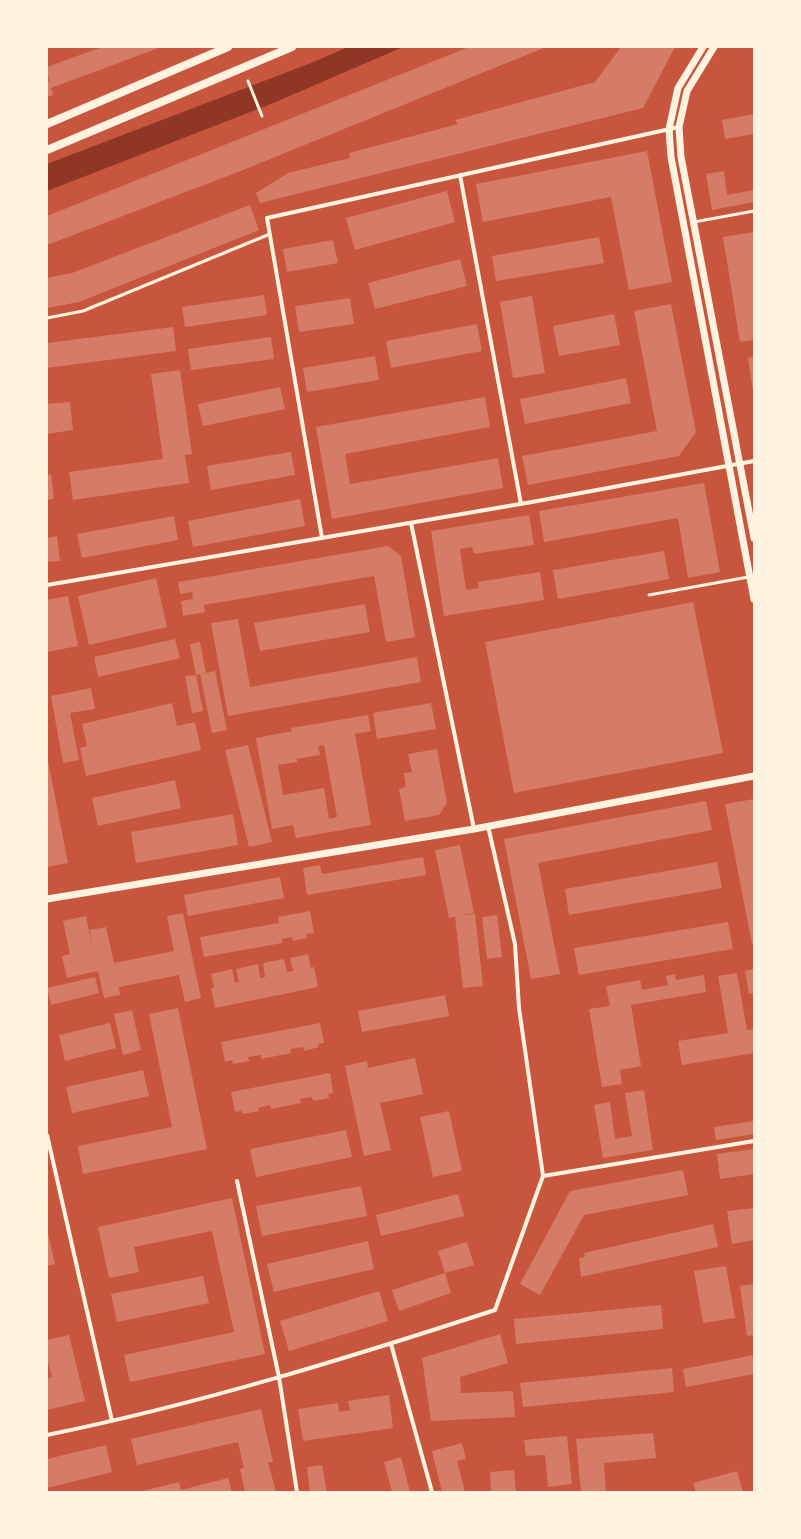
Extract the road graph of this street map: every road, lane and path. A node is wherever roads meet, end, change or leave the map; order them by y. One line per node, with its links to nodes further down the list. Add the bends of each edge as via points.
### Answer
1 (228, 47): 7 (main road)
2 (292, 47): 10 (main road)
3 (703, 47): 9 (street, via 678,88)
4 (714, 47): 8 (street, via 687,91)
5 (248, 81): 6 (lane)
6 (262, 116)
7 (47, 124)
8 (679, 127): 9 (street); 13 (street, via 681,157)
9 (670, 129): 11 (street); 18 (street, via 671,157)
10 (47, 150)
11 (460, 175): 14 (street, via 267,218); 19 (street)
12 (754, 211): 13 (lane)
13 (694, 222): 17 (street)
14 (270, 234): 15 (lane, via 83,311); 21 (street)
15 (47, 318)
16 (754, 461): 17 (street)
17 (740, 463): 18 (street); 22 (street)
18 (729, 465): 19 (street); 23 (street)
19 (521, 504): 20 (street)
20 (411, 523): 21 (street); 29 (street)
21 (322, 538): 24 (street)
22 (754, 538)
23 (752, 577): 25 (lane); 26 (street)
24 (47, 585)
25 (649, 596)
26 (754, 598)
27 (754, 776): 28 (street)
28 (488, 826): 29 (street); 33 (street, via 516,944 519,1008)
29 (474, 829): 30 (street)
30 (47, 899)
31 (47, 1135): 37 (street)
32 (754, 1141): 33 (street)
33 (543, 1176): 35 (street, via 495,1310)
34 (238, 1181): 36 (street)
35 (390, 1344): 36 (street); 40 (street)
36 (278, 1377): 37 (street); 39 (street)
37 (112, 1421): 38 (street)
38 (47, 1435)
39 (298, 1492)
40 (432, 1492)

